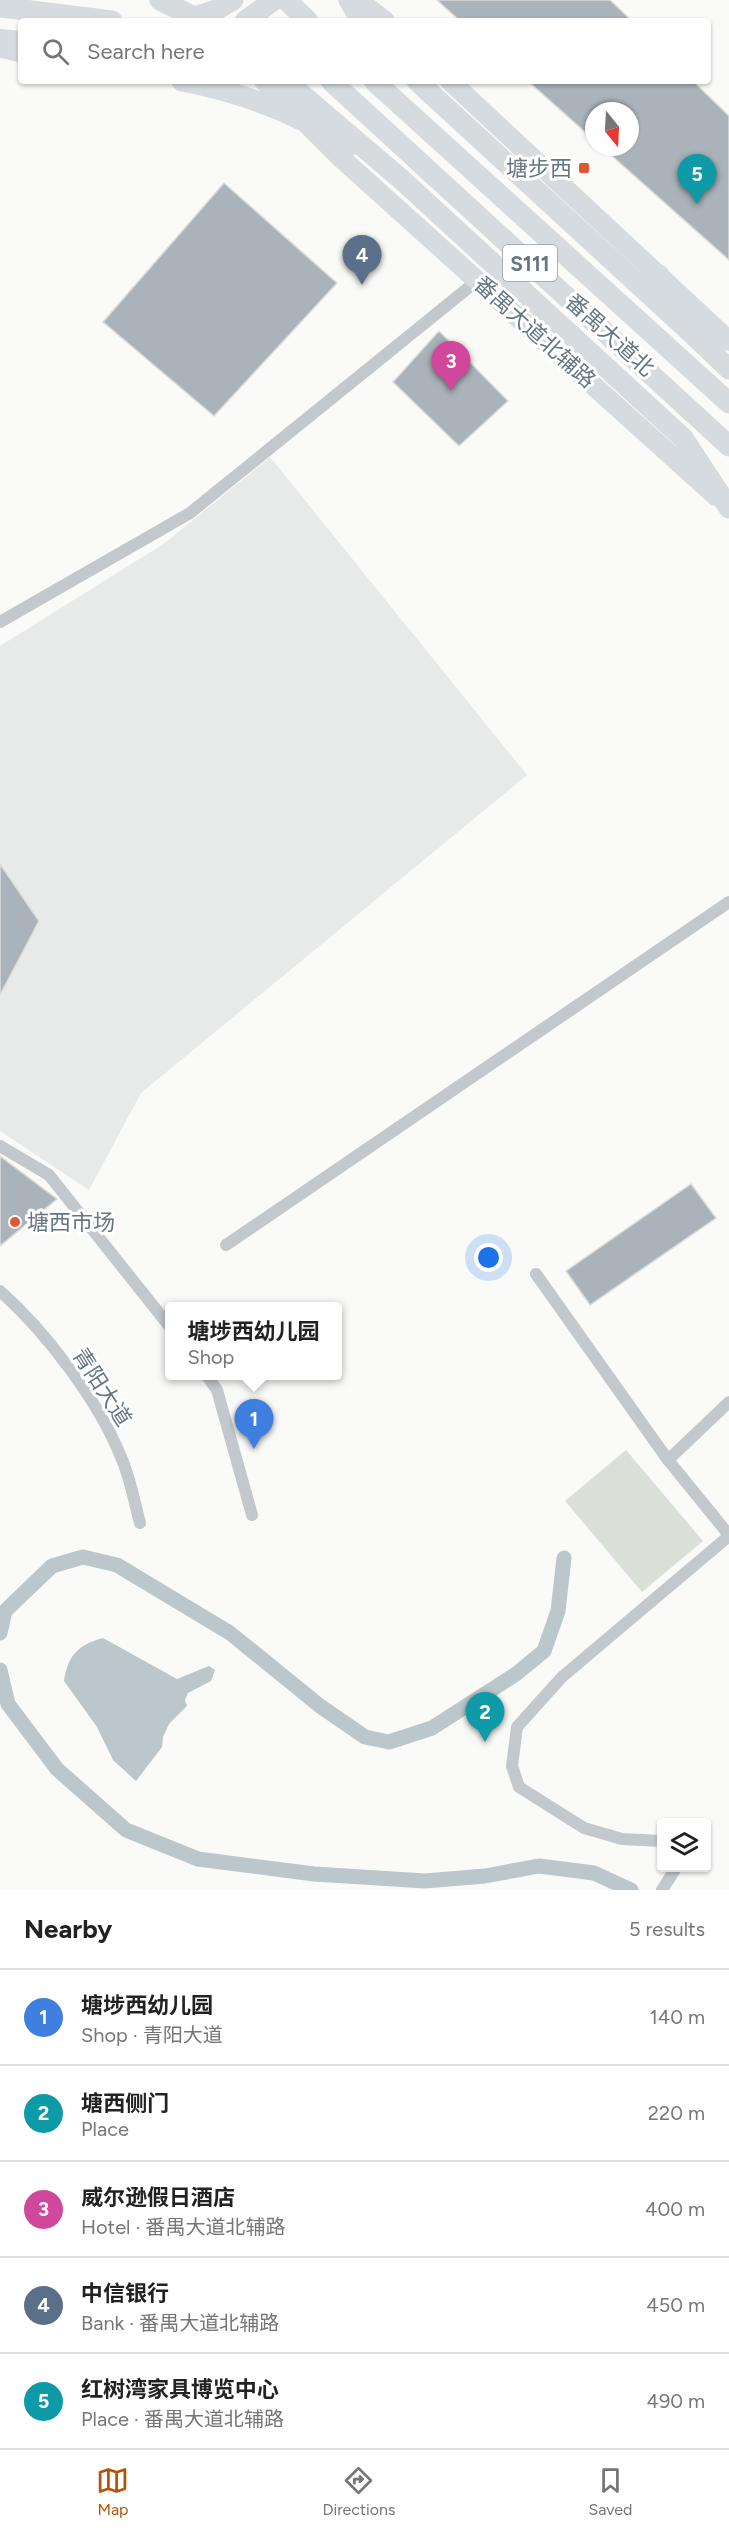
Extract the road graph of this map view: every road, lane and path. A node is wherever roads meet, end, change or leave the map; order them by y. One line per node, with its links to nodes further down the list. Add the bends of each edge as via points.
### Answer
1 (5, 0): 12 (highway)
2 (160, 0): 15 (highway)
3 (183, 0): 16 (main road)
4 (233, 0): 14 (highway)
5 (242, 0): 18 (highway)
6 (274, 0): 17 (highway)
7 (286, 0): 19 (highway)
8 (349, 0): 11 (highway)
9 (358, 0): 11 (main road)
10 (0, 7): 13 (highway)
11 (373, 14)
12 (32, 18)
13 (88, 18)
14 (191, 18)
15 (197, 18)
16 (200, 18)
17 (249, 18)
18 (261, 18)
19 (306, 18)
20 (0, 39): 21 (main road)
21 (18, 41)
22 (0, 47): 23 (highway)
23 (18, 51)
24 (199, 84): 33 (highway, via 283,111)
25 (216, 84): 32 (main road)
26 (267, 84): 32 (main road)
27 (290, 84): 33 (highway)
28 (333, 84): 40 (highway, 番禺大道北 / S111)
29 (377, 84): 39 (highway, 番禺大道北 / S111)
30 (420, 84): 36 (highway)
31 (453, 84): 34 (main road)
32 (340, 157): 35 (main road, 番禺大道北辅路)
33 (402, 180): 41 (highway, via 682,438)
34 (658, 275): 36 (highway); 37 (main road)
35 (478, 280): 41 (main road, 番禺大道北辅路); 42 (street, via 190,513)
36 (687, 329): 38 (highway)
37 (729, 341)
38 (729, 369)
39 (729, 403)
40 (729, 446)
41 (729, 508)
42 (0, 622)
43 (729, 902): 45 (street)
44 (0, 1146): 48 (street, via 49,1175)
45 (226, 1245)
46 (536, 1274): 51 (street)
47 (0, 1291): 53 (street, 青阳大道, via 25,1313 94,1403 122,1458)
48 (165, 1321)
49 (210, 1380): 52 (street, via 217,1390)
50 (729, 1402): 51 (street)
51 (668, 1460): 54 (street)
52 (252, 1515)
53 (140, 1523)
54 (729, 1535): 55 (street, via 562,1677 517,1727 512,1766 519,1787 584,1828 622,1839)
55 (657, 1841)
56 (673, 1872): 57 (street)
57 (663, 1886)

